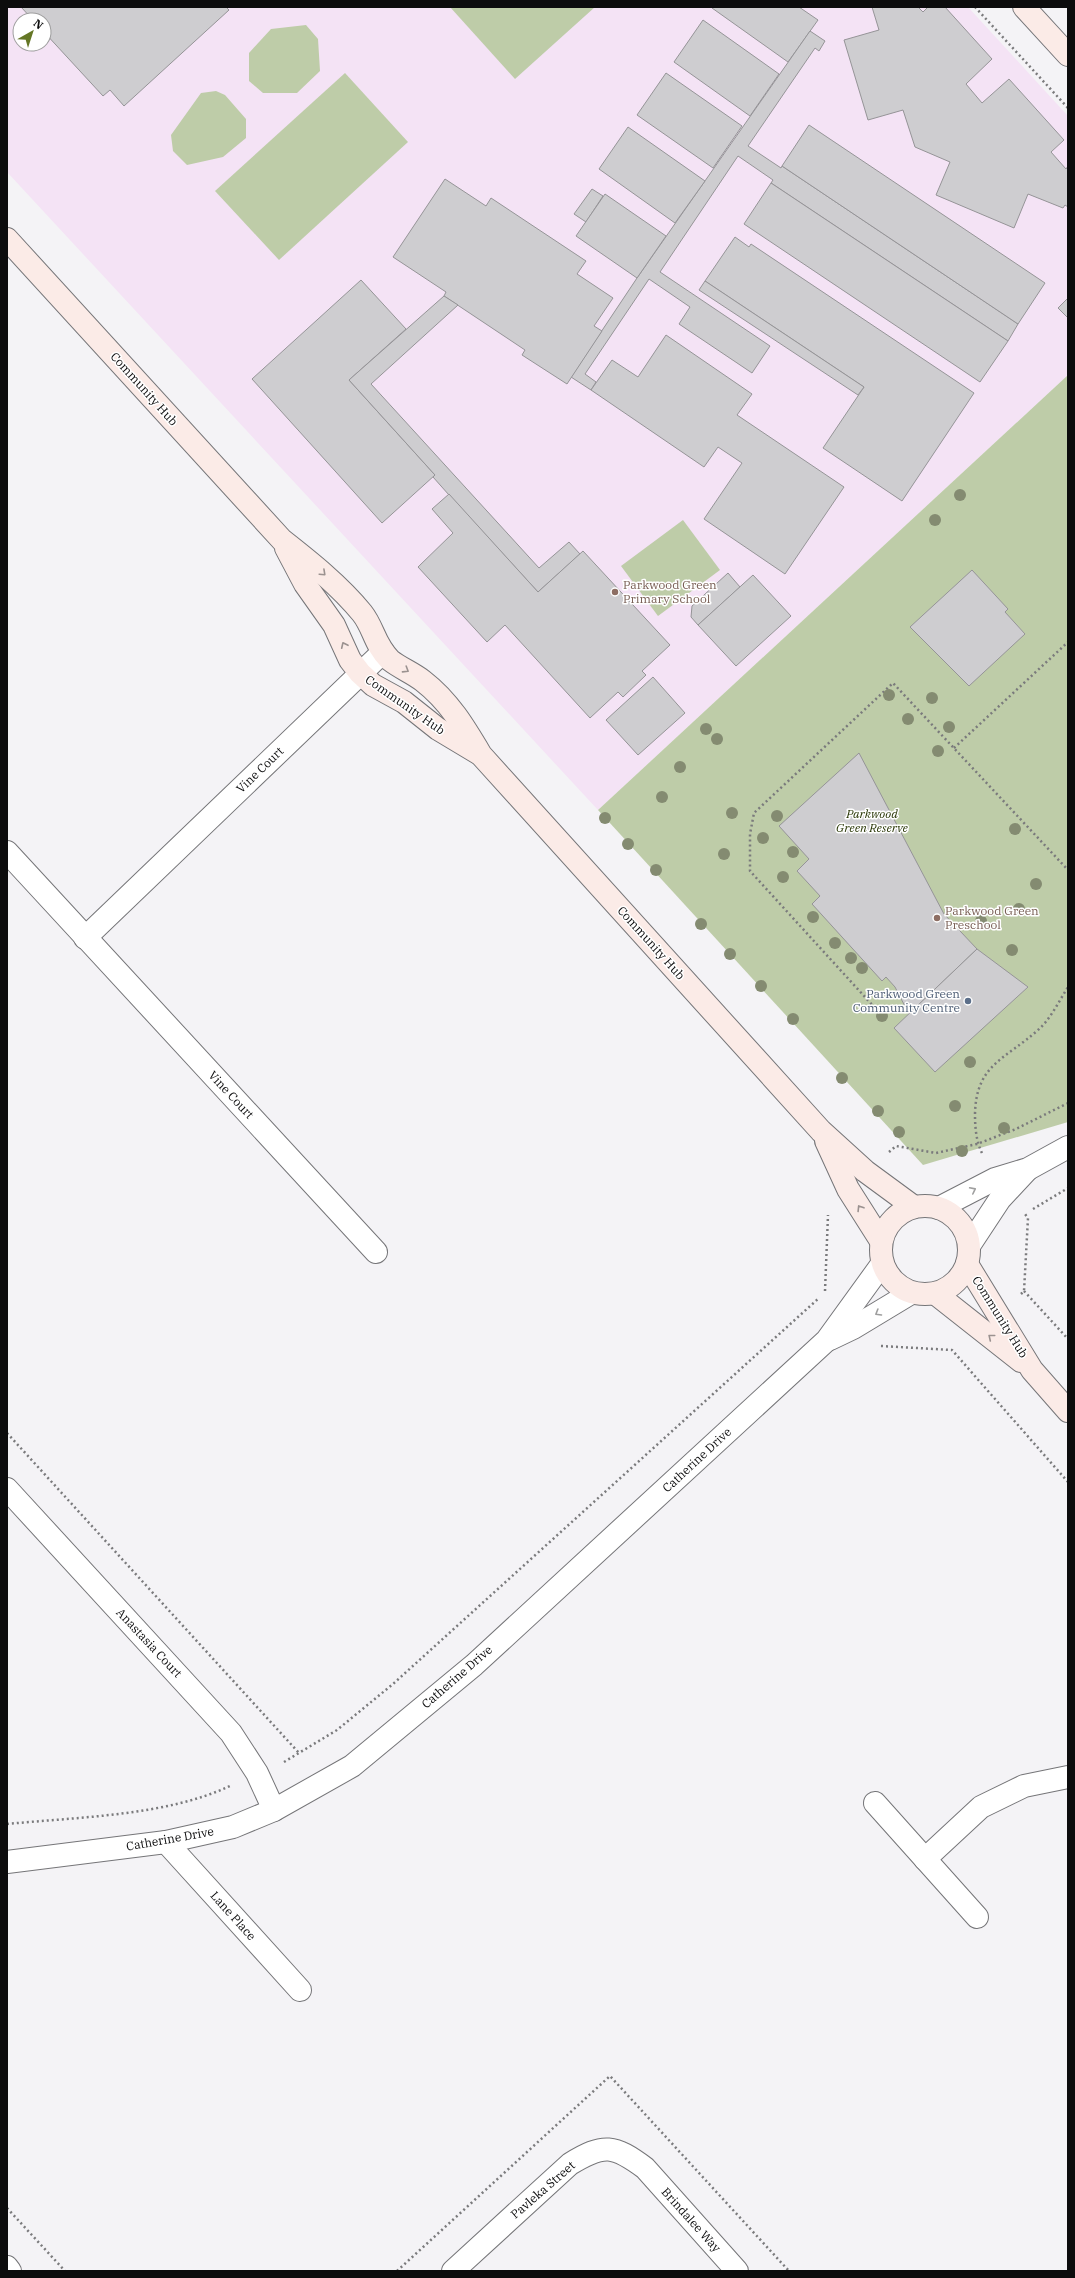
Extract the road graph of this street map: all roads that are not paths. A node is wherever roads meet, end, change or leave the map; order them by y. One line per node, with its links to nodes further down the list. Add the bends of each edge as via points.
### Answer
1 (1024, 7): 2 (street)
2 (1068, 55)
3 (7, 239): 4 (street, Community Hub)
4 (282, 540): 5 (street, Community Hub, one-way to 5, via 320,570 364,615 377,646); 6 (street, Community Hub, one-way to 4, via 350,660 334,625 305,584)
5 (383, 652): 6 (street, Vine Court); 7 (street, Community Hub, one-way to 7, via 424,681 458,717)
6 (360, 673): 7 (street, Community Hub, via 373,686 404,702 438,729); 9 (street, Vine Court)
7 (480, 755): 10 (street, Community Hub)
8 (7, 852): 9 (street, Vine Court)
9 (85, 938): 16 (street, Vine Court)
10 (821, 1130): 13 (street, Community Hub, via 865,1171); 15 (street, Community Hub, one-way to 10, via 848,1188)
11 (1068, 1147): 12 (street)
12 (1028, 1169): 14 (street, one-way to 12, via 995,1179); 17 (street, via 1000,1199)
13 (914, 1207): 14 (street); 15 (street, via 893,1219 885,1229)
14 (939, 1208): 17 (street, via 959,1223 966,1234)
15 (881, 1241): 18 (street)
16 (376, 1252)
17 (968, 1255): 20 (street, via 960,1277 950,1287); 22 (street, Community Hub)
18 (882, 1264): 19 (street, via 888,1276 898,1286); 21 (street, Catherine Drive)
19 (911, 1293): 20 (street); 21 (street, Catherine Drive, one-way to 21, via 853,1328)
20 (936, 1294): 22 (street, Community Hub, one-way to 20)
21 (827, 1340): 27 (street, Catherine Drive, via 468,1670 352,1766)
22 (1032, 1370): 23 (street, Community Hub)
23 (1068, 1411)
24 (7, 1489): 27 (street, Anastasia Court, via 231,1733 257,1773)
25 (1068, 1776): 29 (street, via 1024,1786 980,1807)
26 (875, 1803): 29 (street)
27 (274, 1810): 28 (street, Catherine Drive, via 233,1827)
28 (166, 1842): 30 (street, Catherine Drive); 32 (street, Lane Place)
29 (925, 1859): 31 (street)
30 (7, 1862)
31 (977, 1917)
32 (300, 1990)
33 (645, 2168): 36 (street, Pavleka Street, via 611,2148 588,2153 570,2164); 37 (street, Brindalee Way)
34 (7, 2267): 35 (street)
35 (10, 2271)
36 (453, 2271)
37 (737, 2271)

